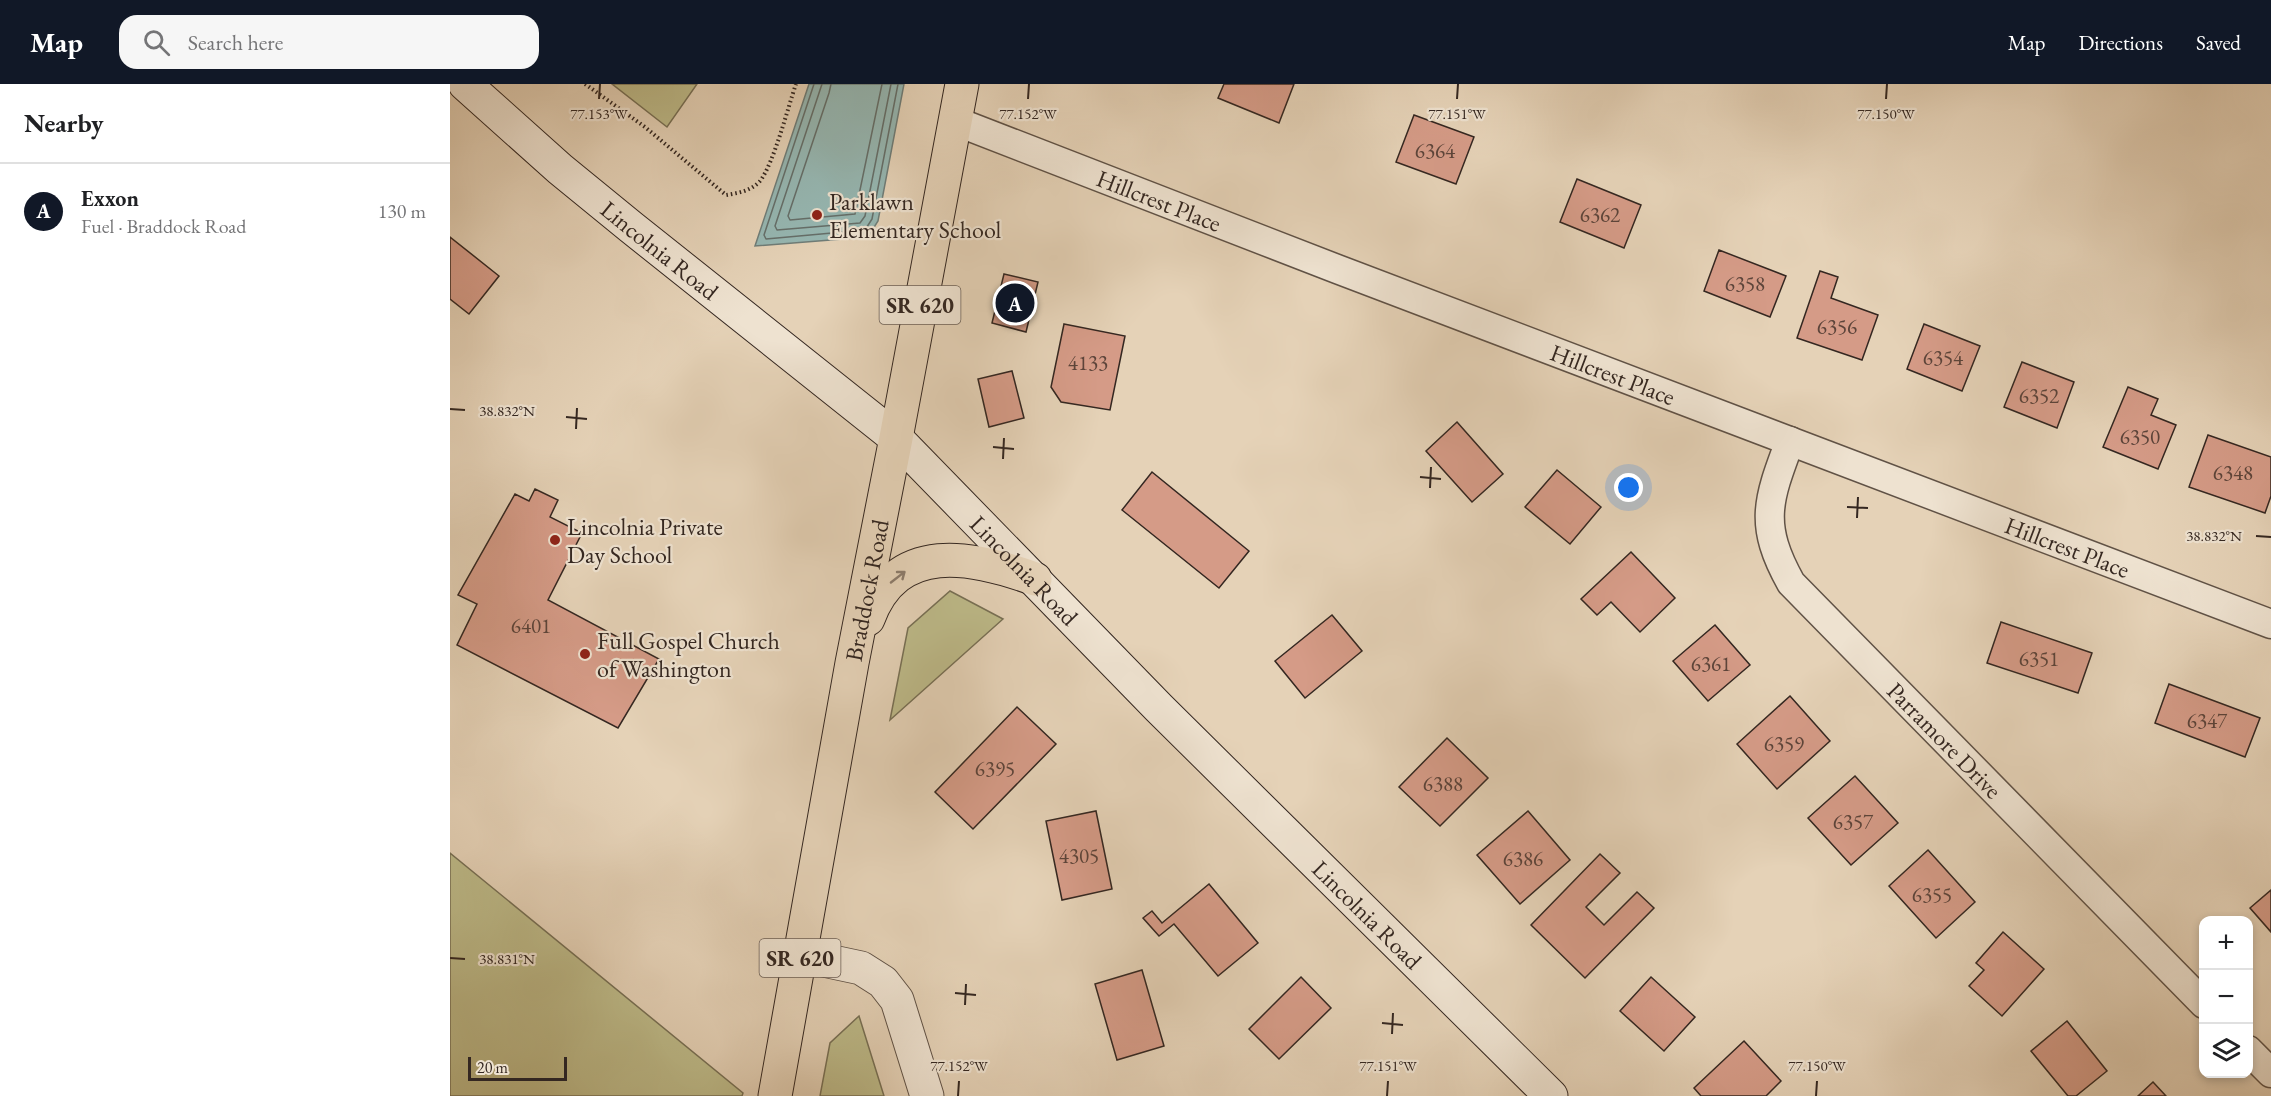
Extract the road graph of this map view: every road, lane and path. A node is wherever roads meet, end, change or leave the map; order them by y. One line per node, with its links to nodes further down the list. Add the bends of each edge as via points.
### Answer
1 (465, 84): 6 (main road, Lincolnia Road, via 622,219)
2 (585, 84): 3 (path, via 645,127 726,195 746,191 759,181 771,158)
3 (796, 84)
4 (962, 84): 5 (main road, Braddock Road / SR 620)
5 (955, 122): 6 (main road, Braddock Road / SR 620); 7 (street, Hillcrest Place)
6 (896, 438): 8 (main road, Lincolnia Road); 10 (main road, Braddock Road / SR 620)
7 (1790, 441): 9 (street, Hillcrest Place); 12 (street, Parramore Drive, via 1772,490 1769,524 1776,556 1791,583)
8 (1035, 579): 10 (main road, one-way to 8, via 875,600 905,571 952,559 1000,566); 17 (main road, Lincolnia Road)
9 (2271, 624)
10 (852, 663): 11 (main road, Braddock Road / SR 620)
11 (800, 954): 15 (main road, Braddock Road / SR 620); 16 (main road, via 861,968 883,982 897,1000)
12 (2199, 999)
13 (2253, 1055): 14 (street)
14 (2271, 1073)
15 (775, 1096)
16 (927, 1096)
17 (1551, 1096)

